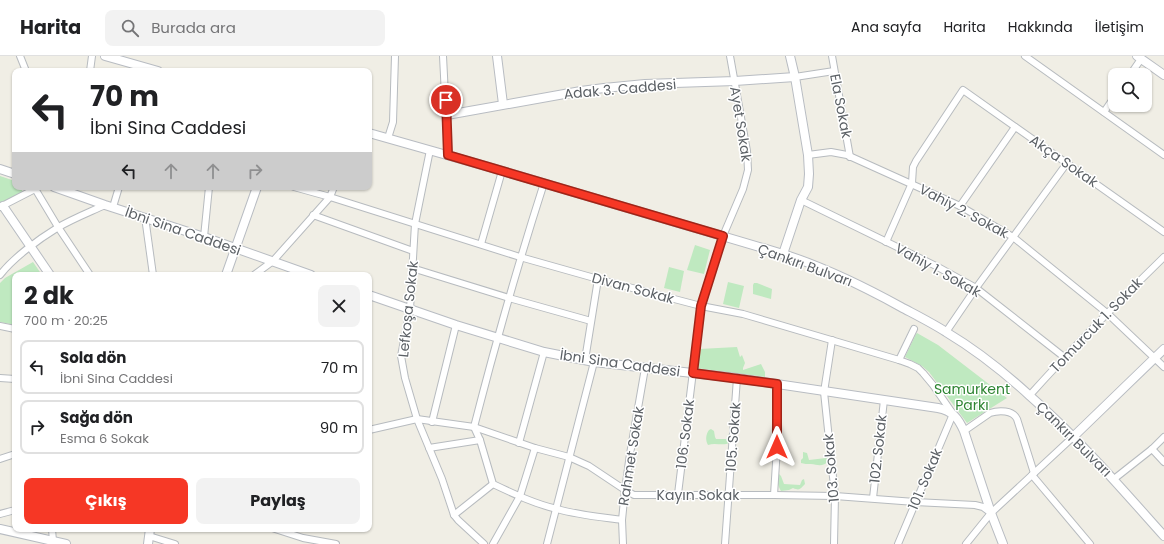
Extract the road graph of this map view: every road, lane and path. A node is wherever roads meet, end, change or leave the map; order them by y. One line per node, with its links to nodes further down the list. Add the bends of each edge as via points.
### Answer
1 (20, 56): 12 (street)
2 (92, 56): 13 (street)
3 (105, 56): 14 (street)
4 (395, 56): 26 (street, via 393,122)
5 (443, 56): 23 (street)
6 (497, 56): 20 (street)
7 (730, 56): 19 (street, Ayet Sokak)
8 (790, 56): 18 (street)
9 (832, 56): 16 (street, Ela Sokak)
10 (1025, 56): 22 (street)
11 (1139, 58): 15 (street); 17 (street)
12 (25, 68)
13 (90, 68)
14 (147, 68)
15 (1134, 68)
16 (834, 71): 18 (street); 31 (street, Ela Sokak)
17 (1164, 75)
18 (795, 77): 19 (street, Adak 3. Caddesi); 29 (street)
19 (735, 81): 20 (street, Adak 3. Caddesi, via 645,84 581,90); 56 (street, Ayet Sokak, via 748,170 743,189)
20 (503, 104): 23 (street, Adak 3. Caddesi)
21 (1108, 106): 22 (street)
22 (1104, 112): 30 (street)
23 (446, 115): 28 (street)
24 (1015, 127): 32 (street, Akça Sokak); 37 (street, Akça Sokak, via 963,90 916,161); 50 (street)
25 (372, 134): 26 (street, Çankırı Bulvarı)
26 (388, 138): 27 (street, Çankırı Bulvarı)
27 (430, 150): 28 (street, Çankırı Bulvarı); 53 (street, Lefkoşa Sokak)
28 (448, 155): 34 (street, Çankırı Bulvarı)
29 (808, 155): 31 (street, Vahiy 2. Sokak, via 830,152); 47 (street, via 808,187)
30 (1164, 155)
31 (850, 157): 37 (street, Vahiy 2. Sokak)
32 (1067, 163): 55 (street, Akça Sokak); 58 (street)
33 (0, 169): 35 (street)
34 (502, 171): 36 (street, Çankırı Bulvarı); 60 (street)
35 (12, 173)
36 (544, 183): 56 (street, Çankırı Bulvarı); 65 (street)
37 (912, 183): 50 (street, Vahiy 2. Sokak); 59 (street)
38 (30, 190): 48 (street)
39 (35, 190): 54 (street)
40 (63, 190): 49 (street, İbni Sina Caddesi)
41 (117, 190): 49 (street)
42 (209, 190): 57 (street)
43 (256, 190): 62 (street)
44 (305, 190): 46 (street, Divan Sokak)
45 (333, 190): 46 (street)
46 (330, 197): 51 (street); 53 (street, Divan Sokak)
47 (801, 200): 59 (street, Vahiy 1. Sokak); 64 (street)
48 (2, 206): 61 (street)
49 (109, 206): 52 (street, İbni Sina Caddesi); 54 (street)
50 (960, 206): 58 (street, Vahiy 2. Sokak)
51 (314, 215): 63 (street); 67 (street)
52 (145, 218): 57 (street, İbni Sina Caddesi); 71 (street)
53 (415, 224): 60 (street, Divan Sokak); 63 (street, Lefkoşa Sokak)
54 (58, 227): 61 (street); 70 (street)
55 (1164, 232)
56 (723, 236): 64 (street, Çankırı Bulvarı); 80 (street, Ayet Sokak)
57 (204, 237): 62 (street, İbni Sina Caddesi)
58 (1013, 237): 77 (street); 82 (street, Vahiy 2. Sokak)
59 (886, 242): 77 (street, Vahiy 1. Sokak)
60 (481, 244): 65 (street, Divan Sokak)
61 (31, 247): 69 (street); 75 (street)
62 (236, 248): 67 (street, İbni Sina Caddesi); 72 (street)
63 (413, 251): 68 (street, Lefkoşa Sokak)
64 (783, 254): 88 (street, Çankırı Bulvarı, via 843,277)
65 (520, 257): 76 (street, Divan Sokak); 79 (street)
66 (1164, 257): 82 (street, Tomurcuk 1. Sokak)
67 (273, 261): 73 (street); 74 (street, İbni Sina Caddesi)
68 (412, 268): 79 (street); 81 (street, Lefkoşa Sokak)
69 (48, 272)
70 (88, 272)
71 (153, 272)
72 (227, 272)
73 (258, 272)
74 (302, 272)
75 (0, 275)
76 (598, 279): 80 (street, Divan Sokak); 83 (street)
77 (976, 288): 88 (street); 93 (street, Vahiy 1. Sokak)
78 (372, 296): 81 (street, İbni Sina Caddesi)
79 (509, 298): 83 (street); 89 (street)
80 (701, 306): 90 (street, Divan Sokak, via 743,314); 100 (street, 106. Sokak)
81 (410, 309): 84 (street, İbni Sina Caddesi); 109 (street, Lefkoşa Sokak, via 401,356)
82 (1107, 313): 93 (street, Tomurcuk 1. Sokak); 94 (street, Vahiy 2. Sokak)
83 (591, 321): 95 (street)
84 (456, 325): 89 (street, İbni Sina Caddesi); 110 (street)
85 (0, 326): 86 (street)
86 (12, 328)
87 (914, 329): 96 (street)
88 (946, 332): 106 (street, Çankırı Bulvarı)
89 (498, 337): 92 (street, İbni Sina Caddesi); 111 (street)
90 (832, 340): 96 (street, Divan Sokak); 105 (street, 103. Sokak)
91 (1164, 349): 94 (street)
92 (544, 352): 95 (street, İbni Sina Caddesi); 117 (street)
93 (1064, 357): 106 (street, Tomurcuk 1. Sokak)
94 (1155, 358): 98 (street, Vahiy 2. Sokak); 114 (street)
95 (585, 360): 97 (street, İbni Sina Caddesi)
96 (899, 360): 108 (street, Divan Sokak, via 923,373)
97 (594, 362): 99 (street, İbni Sina Caddesi); 122 (street)
98 (1164, 367)
99 (645, 368): 100 (street, İbni Sina Caddesi); 128 (street, Rahmet Sokak)
100 (693, 373): 102 (street, İbni Sina Caddesi); 129 (street, 106. Sokak)
101 (0, 378): 103 (street)
102 (737, 378): 104 (street, İbni Sina Caddesi); 130 (street, 105. Sokak)
103 (12, 379)
104 (777, 384): 105 (street, İbni Sina Caddesi); 131 (street)
105 (824, 392): 107 (street, İbni Sina Caddesi); 133 (street, 103. Sokak)
106 (1030, 395): 114 (street, Çankırı Bulvarı)
107 (884, 400): 108 (street, İbni Sina Caddesi, via 942,409); 134 (street, 102. Sokak)
108 (953, 414): 113 (street); 135 (street, 101. Sokak)
109 (417, 420): 110 (street, Kayın Sokak); 112 (street, Kayın Sokak); 118 (street, Lefkoşa Sokak)
110 (432, 422): 111 (street, Kayın Sokak)
111 (474, 427): 116 (street); 117 (street, Kayın Sokak)
112 (372, 429)
113 (964, 431): 125 (street, via 990,413 1013,413); 138 (street)
114 (1074, 437): 125 (street); 126 (street, Çankırı Bulvarı)
115 (1164, 437): 120 (street)
116 (480, 440): 118 (street); 127 (street)
117 (519, 443): 119 (street, Kayın Sokak)
118 (429, 448): 140 (street, Lefkoşa Sokak)
119 (535, 448): 122 (street, Kayın Sokak); 132 (street)
120 (1152, 449): 124 (street); 126 (street)
121 (12, 455): 123 (street)
122 (569, 457): 128 (street, Kayın Sokak, via 589,466); 136 (street)
123 (0, 458)
124 (1164, 462)
125 (1033, 474): 138 (street); 151 (street)
126 (1114, 479): 148 (street, Çankırı Bulvarı)
127 (493, 484): 132 (street); 140 (street)
128 (625, 490): 129 (street, Kayın Sokak, via 634,495); 141 (street, Rahmet Sokak)
129 (678, 494): 130 (street, Kayın Sokak)
130 (729, 495): 131 (street, Kayın Sokak); 159 (street, 105. Sokak)
131 (774, 495): 133 (street, Kayın Sokak)
132 (520, 496): 136 (street); 156 (street)
133 (835, 496): 134 (street, Kayın Sokak); 160 (street, 103. Sokak)
134 (873, 498): 135 (street, Kayın Sokak)
135 (915, 502): 138 (street, Kayın Sokak, via 975,505); 161 (street, 101. Sokak)
136 (556, 509): 141 (street); 157 (street)
137 (12, 511): 139 (street)
138 (991, 513): 162 (street); 163 (street)
139 (0, 514)
140 (454, 514): 155 (street, Lefkoşa Sokak)
141 (622, 520): 158 (street, Rahmet Sokak)
142 (0, 529): 143 (street)
143 (12, 532)
144 (13, 532): 149 (street)
145 (52, 532): 149 (street)
146 (282, 532): 150 (street)
147 (149, 536): 153 (street)
148 (1164, 536)
149 (53, 541): 152 (street)
150 (302, 541): 154 (street)
151 (1087, 543)
152 (66, 544)
153 (175, 544)
154 (336, 544)
155 (484, 544)
156 (493, 544)
157 (547, 544)
158 (623, 544)
159 (725, 544)
160 (834, 544)
161 (898, 544)
162 (966, 544)
163 (1003, 544)

